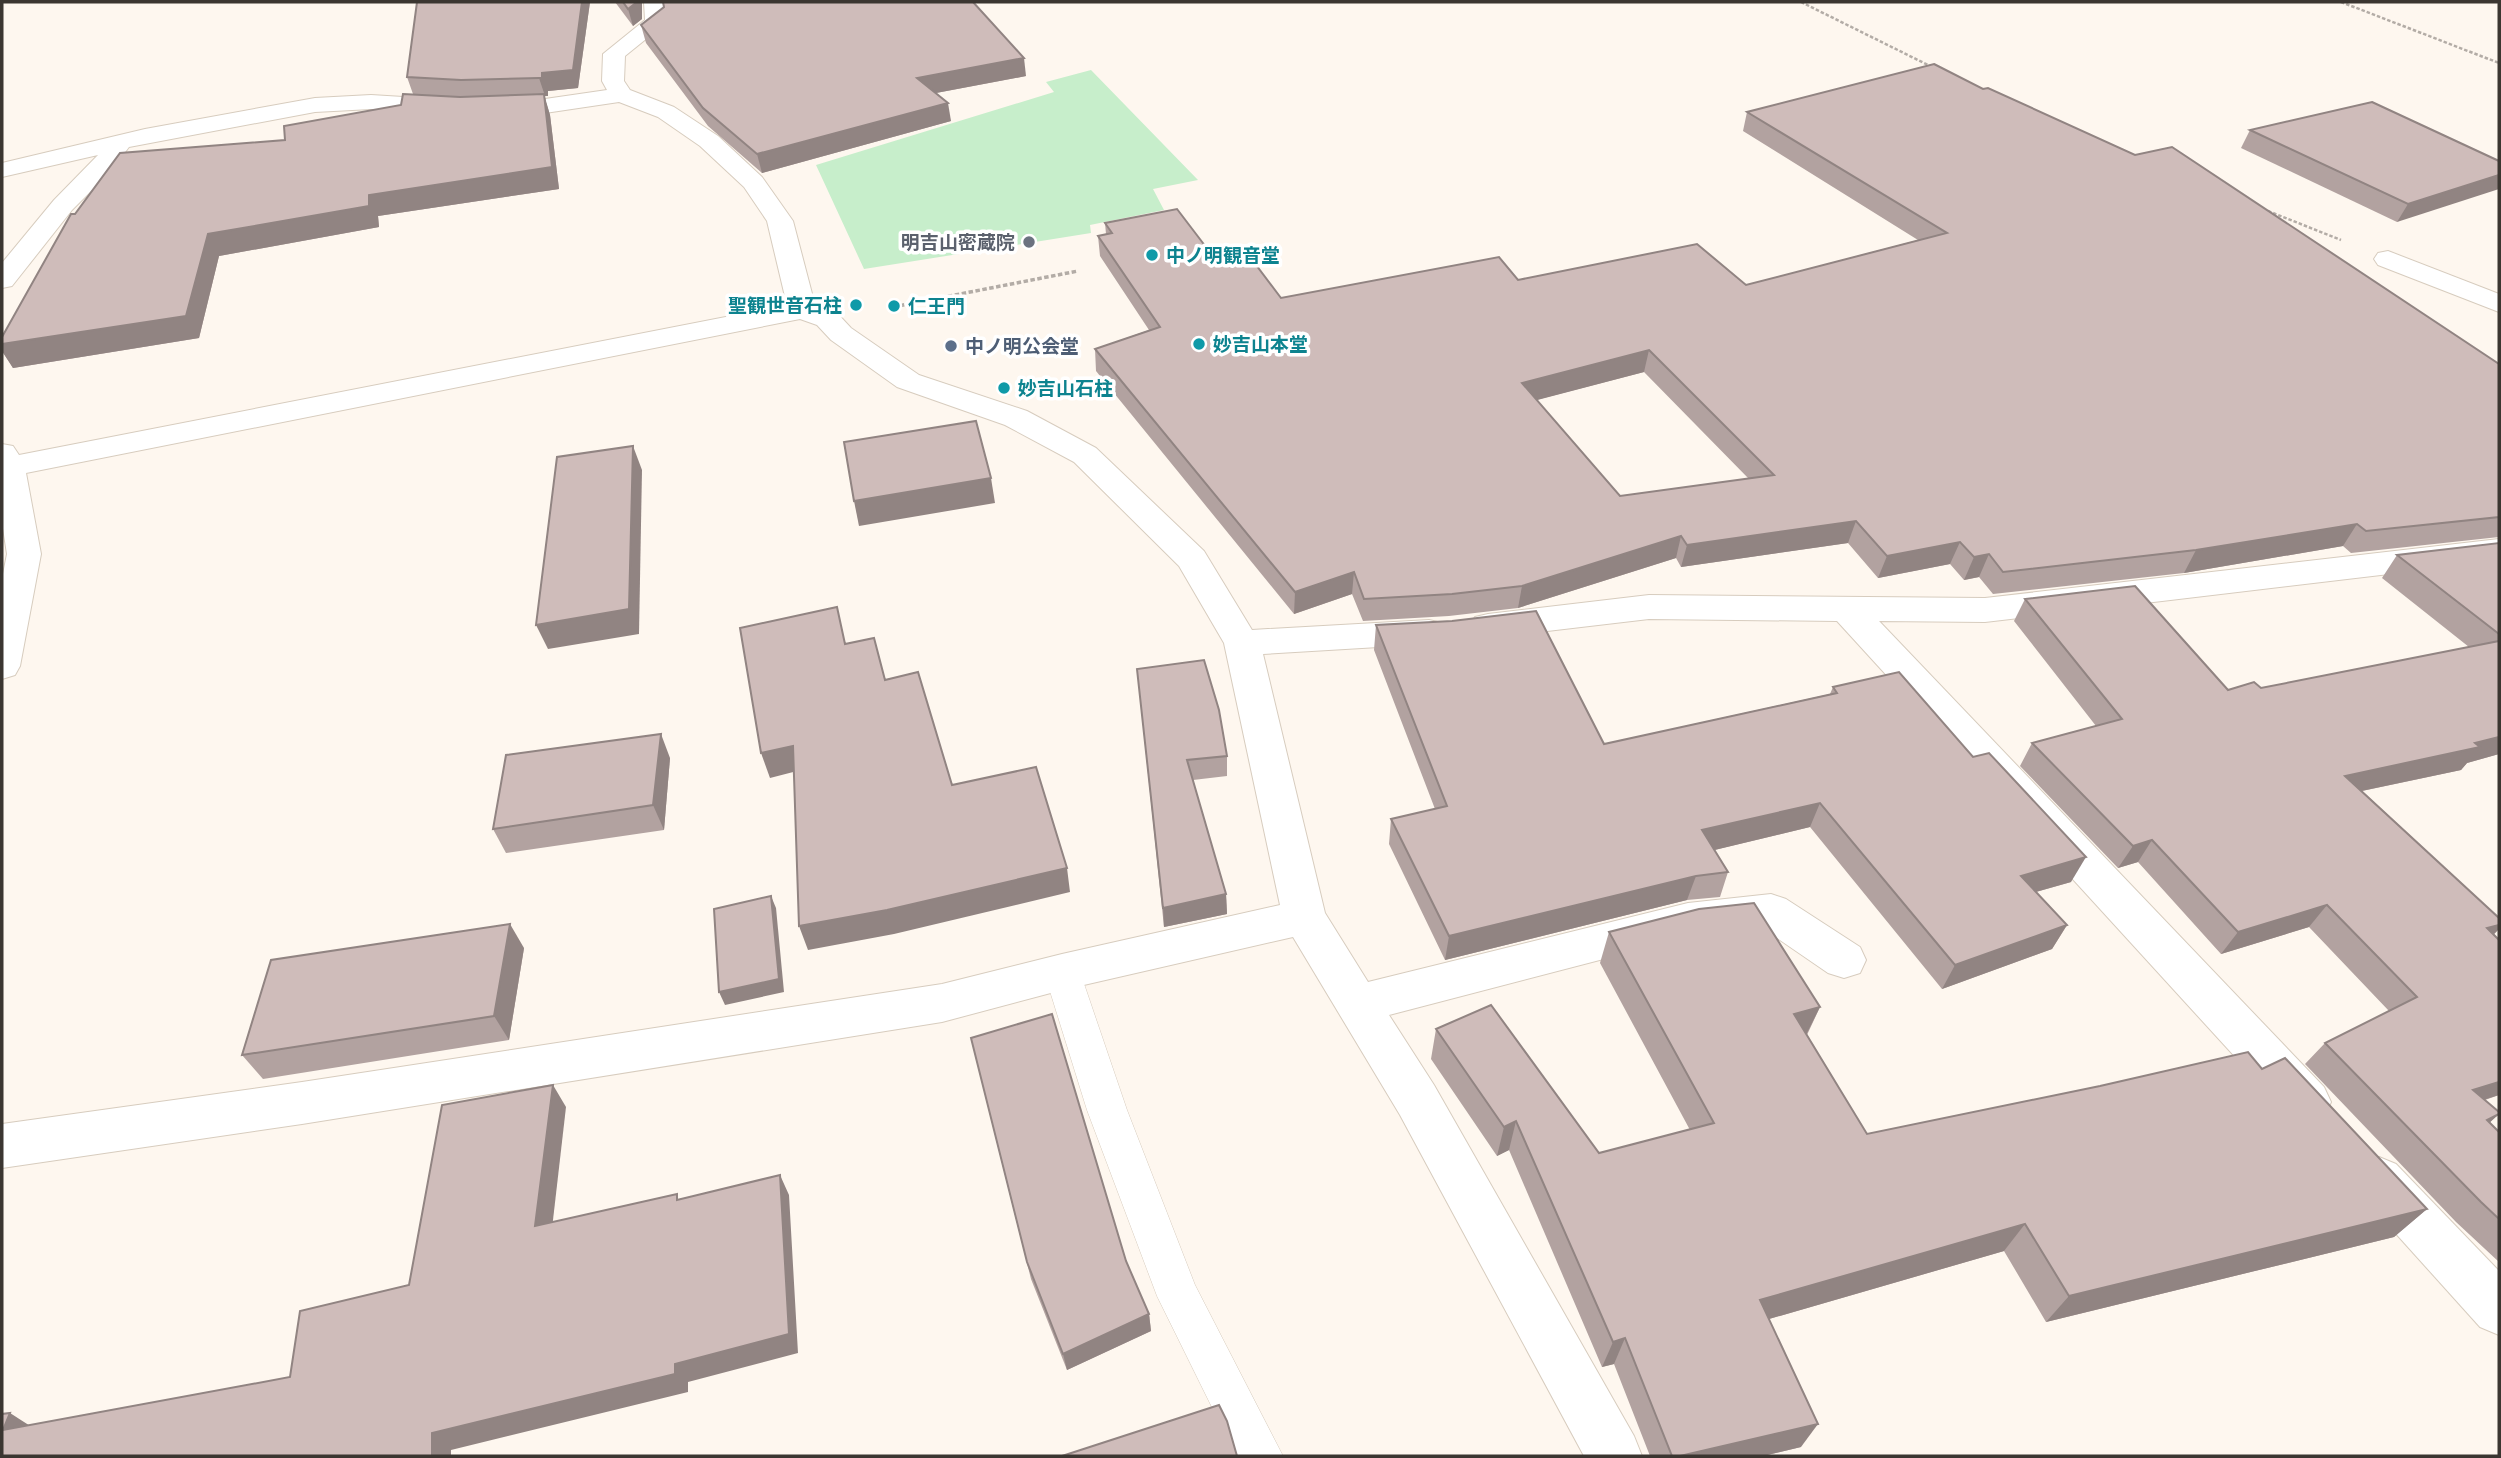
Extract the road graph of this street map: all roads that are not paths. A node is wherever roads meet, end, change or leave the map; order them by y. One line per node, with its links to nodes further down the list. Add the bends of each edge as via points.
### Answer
1 (654, 2): 2 (street, via 656,22 614,54 613,81)
2 (621, 95): 3 (street, via 545,106 315,105); 8 (street, via 666,112 709,141 753,182 780,221)
3 (120, 142): 4 (street); 6 (street)
4 (2, 170)
5 (2388, 259): 7 (street)
6 (2, 280)
7 (2499, 304)
8 (815, 315): 9 (street); 12 (street, via 908,381 1016,418 1085,455 1192,559)
9 (5, 460): 13 (street, via 24,554)
10 (2499, 550): 11 (street, via 1985,610)
11 (1846, 608): 12 (street, via 1649,607 1449,631); 19 (street)
12 (1242, 643): 14 (street)
13 (2, 666)
14 (1304, 917): 16 (street); 17 (street)
15 (1844, 960): 17 (street, via 1771,911 1688,920)
16 (1062, 972): 18 (street, via 942,1003); 20 (lane, via 1107,1110 1178,1296)
17 (1357, 1004): 21 (street, via 1417,1100)
18 (2, 1146)
19 (2499, 1308)
20 (1260, 1456)
21 (1614, 1456)

